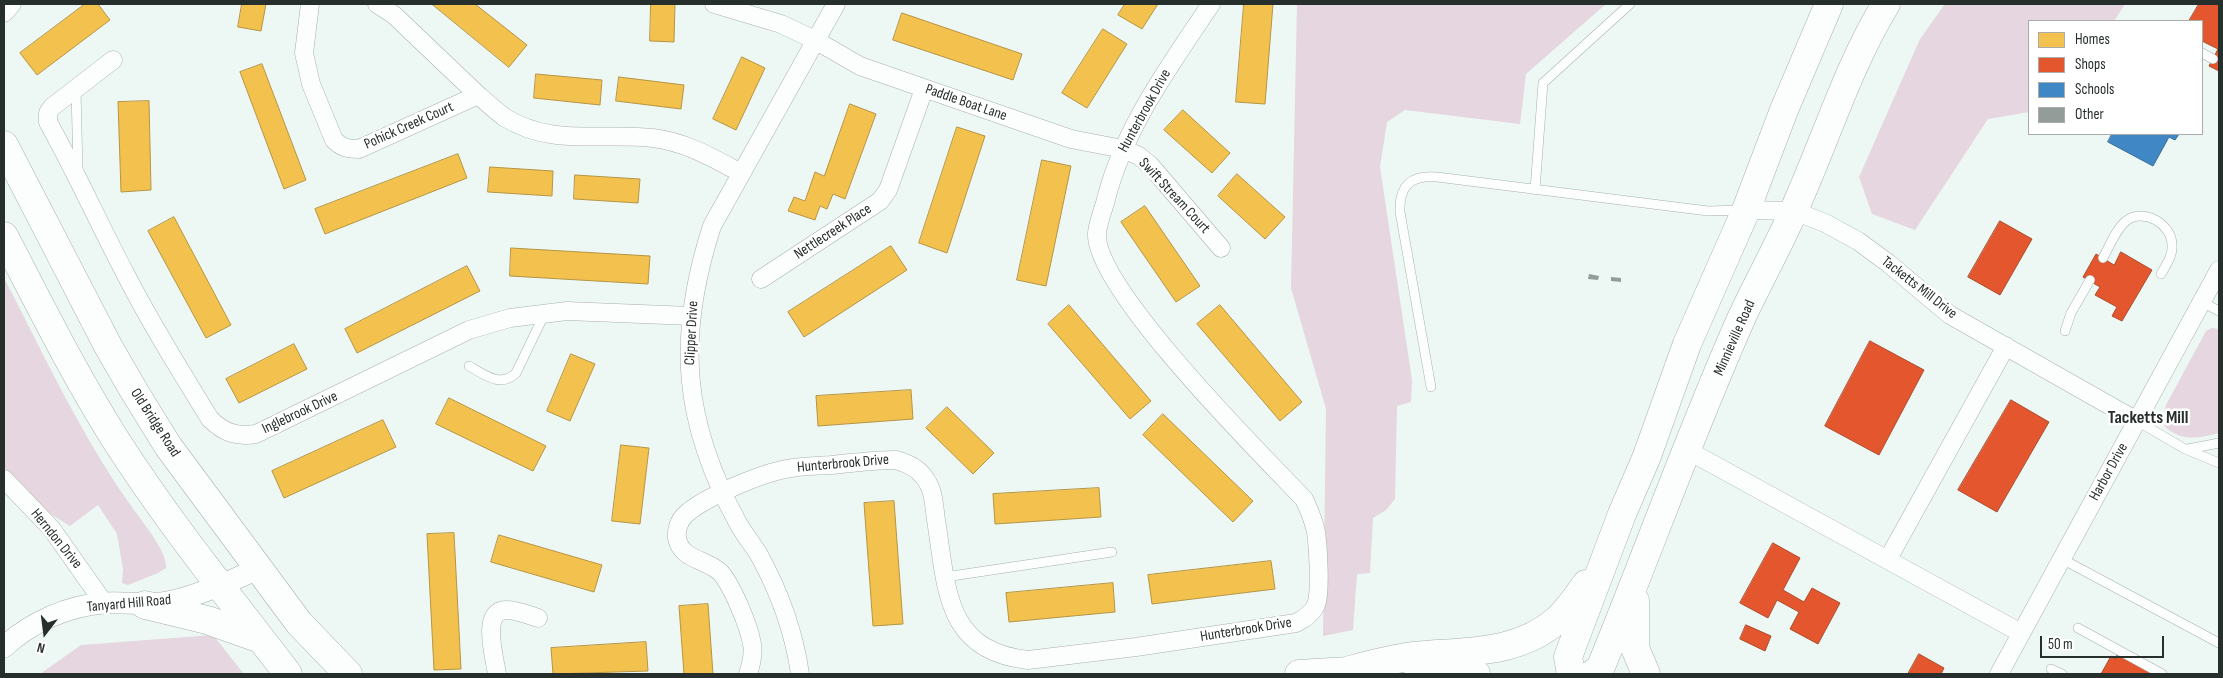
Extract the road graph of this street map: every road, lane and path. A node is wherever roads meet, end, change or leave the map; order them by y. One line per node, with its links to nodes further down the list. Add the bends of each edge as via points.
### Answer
1 (12, 4): 10 (street)
2 (310, 4): 17 (street, Pohick Creek Court, via 304,53 319,108 340,146 359,149)
3 (377, 4): 17 (street, via 394,15)
4 (714, 4): 11 (street, Paddle Boat Lane, via 781,24)
5 (836, 4): 11 (street, Clipper Drive)
6 (1211, 4): 19 (street, Hunterbrook Drive, via 1171,64)
7 (1630, 4): 22 (lane, via 1543,83)
8 (1829, 4): 23 (main road)
9 (1886, 4): 24 (main road, Minnieville Road, via 1834,111)
10 (4, 14)
11 (815, 40): 16 (street, Paddle Boat Lane, via 860,66); 20 (street, Clipper Drive)
12 (2203, 54): 13 (lane)
13 (2213, 59)
14 (113, 60): 15 (street, Inglebrook Drive)
15 (76, 89): 21 (lane); 21 (street, Inglebrook Drive, via 52,107 48,122)
16 (924, 89): 19 (street, Paddle Boat Lane, via 1071,139); 30 (street, Nettlecreek Place, via 888,190 880,201)
17 (478, 94): 20 (street, via 504,116 544,134 662,140 698,150)
18 (4, 145): 51 (main road, Old Bridge Road, via 134,391 168,446)
19 (1122, 149): 26 (street, Swift Stream Court, via 1150,165); 52 (street, Hunterbrook Drive, via 1097,233 1099,250 1136,311 1163,346 1304,499 1316,533 1318,596 1315,607 1296,623 1028,660 996,654 969,636 954,610)
20 (741, 173): 35 (street, Clipper Drive, via 712,226)
21 (78, 177): 34 (street, Inglebrook Drive, via 126,276 172,358 210,419 228,433 256,434 468,330)
22 (1535, 190): 23 (lane, via 1708,211); 39 (lane, via 1428,177 1412,180 1403,191 1400,212)
23 (1746, 210): 24 (street, Tacketts Mill Drive); 50 (main road, via 1687,344 1647,456)
24 (1794, 211): 37 (street, Tacketts Mill Drive, via 1858,241 1944,310); 43 (main road, Minnieville Road, via 1742,318)
25 (4, 236): 54 (main road, via 61,346 118,442)
26 (1221, 248)
27 (2103, 258): 29 (lane, via 2125,222 2135,217 2148,217 2161,223 2172,242 2171,254)
28 (2219, 270): 32 (street, Harbor Drive)
29 (2160, 274)
30 (761, 279)
31 (2090, 280): 36 (lane, via 2071,313)
32 (2202, 302): 33 (lane); 40 (street, Harbor Drive)
33 (2219, 311)
34 (546, 312): 35 (street, Inglebrook Drive); 38 (lane, via 511,378 494,380)
35 (691, 316): 46 (street, Clipper Drive, via 692,402)
36 (2065, 331)
37 (2006, 346): 40 (street, Tacketts Mill Drive); 48 (street)
38 (469, 366)
39 (1431, 387)
40 (2137, 421): 42 (lane); 49 (street, Harbor Drive)
41 (2219, 443): 42 (lane)
42 (2185, 449): 44 (lane)
43 (1687, 450): 48 (street); 53 (main road, Minnieville Road)
44 (2219, 463)
45 (4, 479): 55 (street, Herndon Drive, via 51,528)
46 (722, 493): 52 (street, Hunterbrook Drive, via 754,478 786,469 883,460 908,464 919,471 932,490); 68 (street, Hunterbrook Drive, via 686,514 680,521 677,539 688,555 707,562 729,583 752,644); 69 (street, Clipper Drive, via 778,592 790,624)
47 (1112, 552): 52 (lane)
48 (1888, 559): 59 (street)
49 (2062, 559): 59 (street, Harbor Drive); 61 (lane)
50 (1604, 561): 64 (main road, via 1557,620 1523,640 1485,650 1404,658); 72 (main road, via 1568,657)
51 (259, 568): 54 (street, Tanyard Hill Road); 66 (main road, Old Bridge Road, via 299,623)
52 (945, 577)
53 (1637, 580): 73 (main road, Minnieville Road, via 1600,669); 74 (main road, via 1634,641)
54 (220, 585): 56 (street, Tanyard Hill Road, via 174,601); 60 (main road)
55 (104, 603): 56 (street, Tanyard Hill Road); 62 (street, Tanyard Hill Road, via 51,616)
56 (144, 605): 60 (main road, via 218,623)
57 (538, 618): 67 (street, via 507,610 495,615 491,631)
58 (2078, 628): 77 (lane)
59 (2021, 633): 75 (street, Harbor Drive)
60 (261, 638): 65 (main road)
61 (2219, 643)
62 (4, 647)
63 (2051, 669): 76 (lane)
64 (1346, 671): 70 (main road); 71 (main road, via 1413,670)
65 (288, 674)
66 (348, 674)
67 (497, 674)
68 (748, 674)
69 (800, 674)
70 (1299, 674)
71 (1476, 674)
72 (1570, 674)
73 (1592, 674)
74 (1646, 674)
75 (1999, 674)
76 (2062, 674)
77 (2162, 674)

